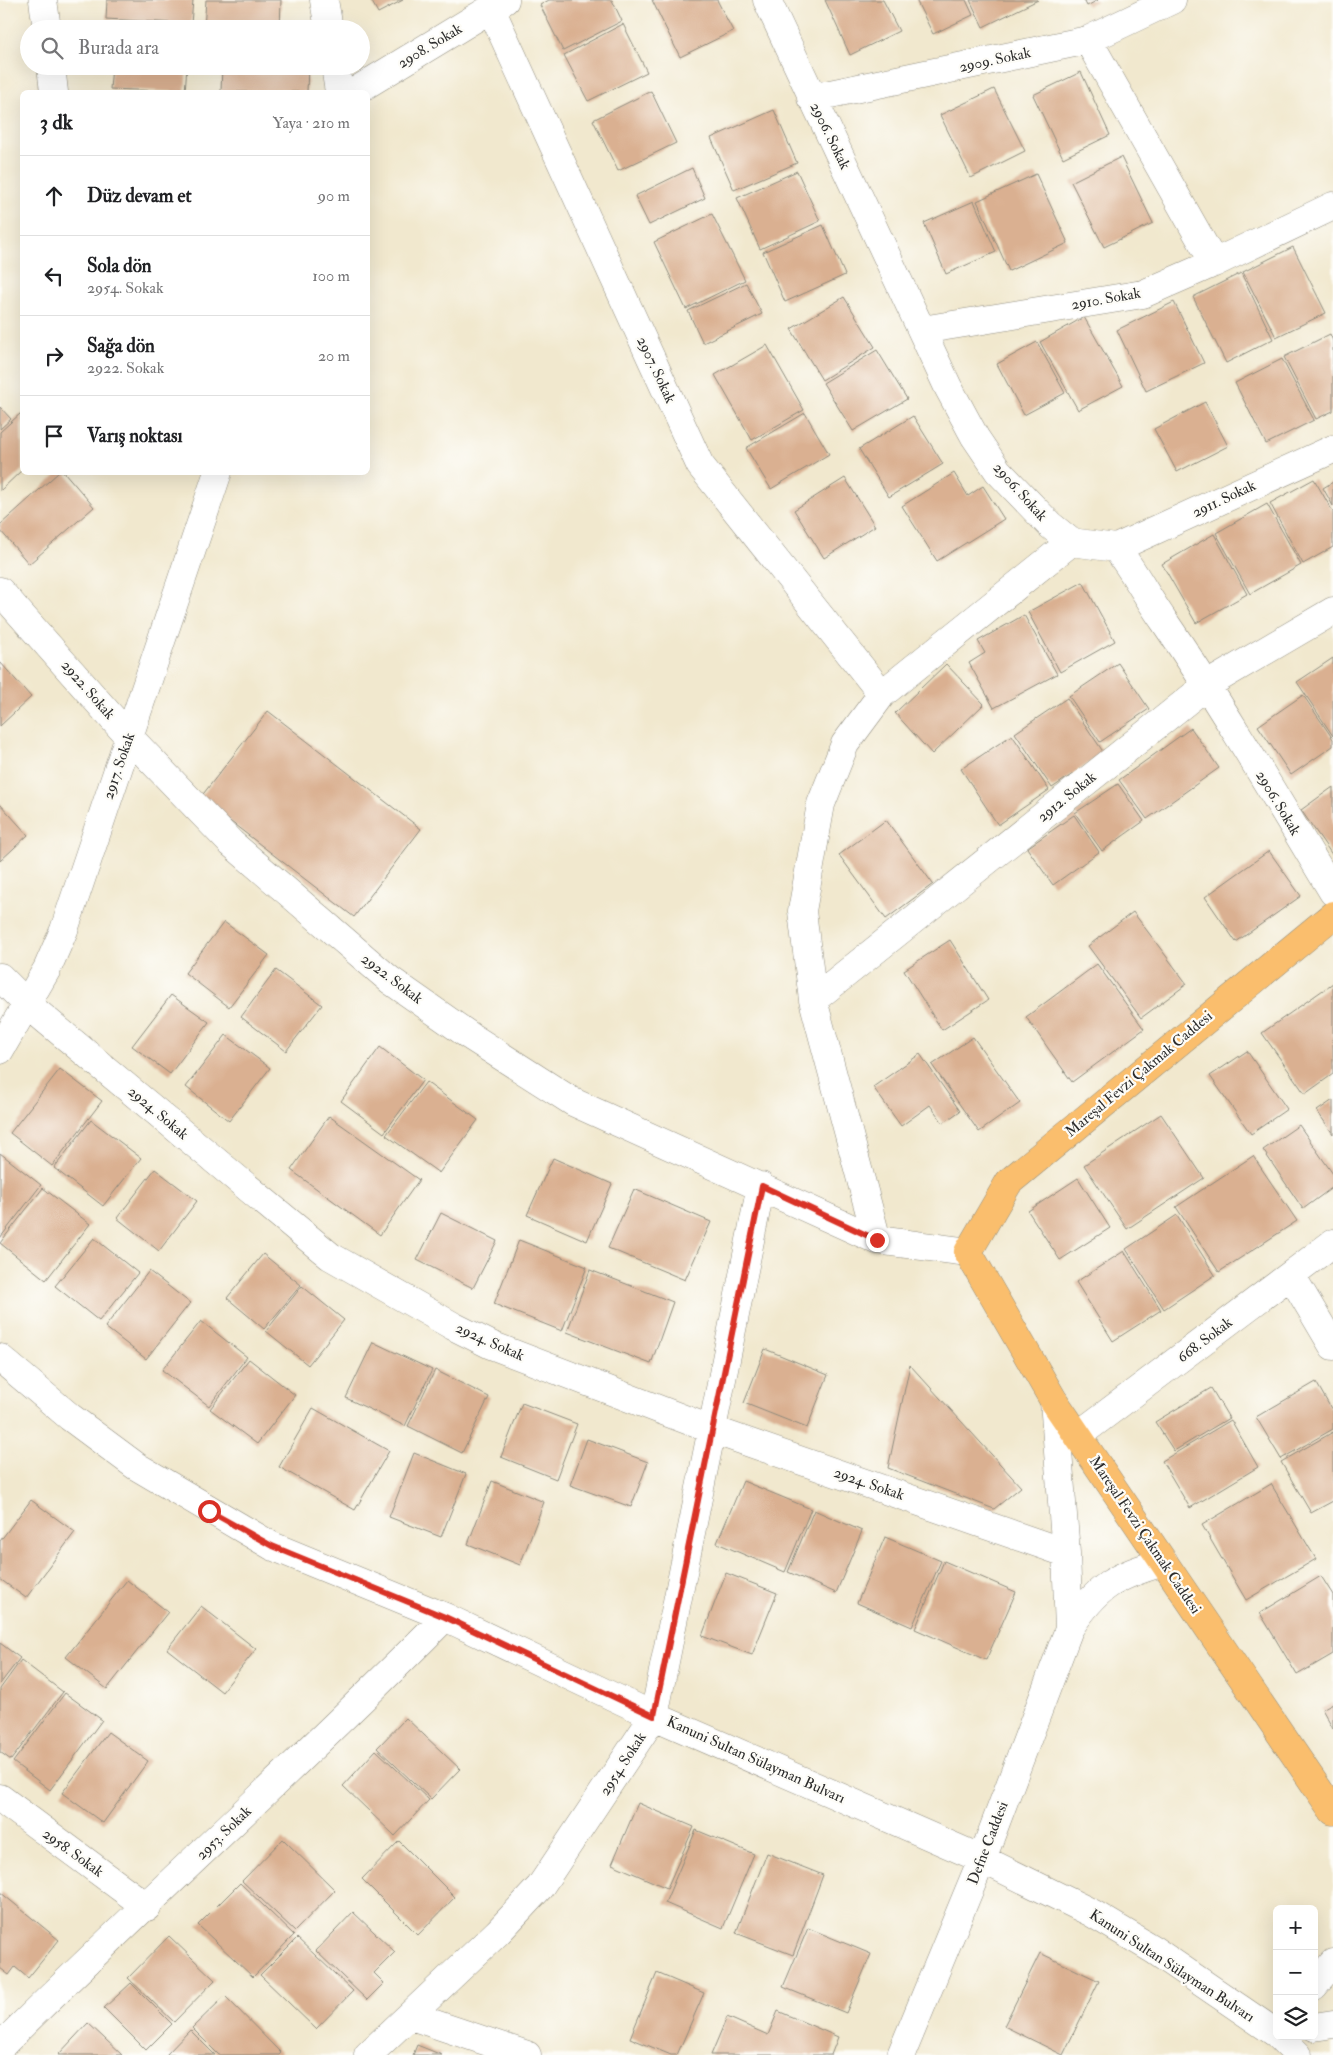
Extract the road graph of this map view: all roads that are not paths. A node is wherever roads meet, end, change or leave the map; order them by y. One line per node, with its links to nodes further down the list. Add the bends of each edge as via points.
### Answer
1 (43, 0): 6 (street)
2 (324, 0): 7 (street)
3 (767, 0): 14 (street, 2906. Sokak)
4 (1172, 0): 8 (street, 2909. Sokak)
5 (498, 5): 13 (street, 2908. Sokak); 25 (street, 2907. Sokak, via 700,465)
6 (45, 20)
7 (327, 20)
8 (1088, 40): 14 (street, 2909. Sokak); 16 (street)
9 (52, 75): 11 (street)
10 (337, 75): 12 (street)
11 (54, 90)
12 (340, 90)
13 (357, 90)
14 (811, 98): 17 (street, 2906. Sokak)
15 (1333, 206): 16 (street, 2910. Sokak)
16 (1214, 263): 17 (street, 2910. Sokak, via 1143,294)
17 (922, 330): 20 (street, 2906. Sokak, via 952,396 998,471)
18 (1333, 449): 21 (street, 2911. Sokak)
19 (217, 475): 26 (street, 2917. Sokak)
20 (1071, 542): 21 (street); 25 (street)
21 (1116, 548): 24 (street, 2906. Sokak)
22 (0, 591): 26 (street, 2922. Sokak)
23 (1333, 611): 24 (street, 2912. Sokak)
24 (1207, 685): 27 (street, 2906. Sokak); 30 (street, 2912. Sokak)
25 (882, 694): 30 (street, via 845,744 821,804 802,910)
26 (129, 737): 31 (street, 2917. Sokak, via 64,930); 33 (street, 2922. Sokak, via 231,843 390,980 574,1102)
27 (1333, 892)
28 (1333, 915): 36 (main road, Mareşal Fevzi Çakmak Caddesi, via 1009,1182)
29 (0, 977): 31 (street, 2924. Sokak)
30 (813, 1000): 34 (street)
31 (28, 1005): 32 (street, 2917. Sokak); 41 (street, 2924. Sokak, via 330,1256 490,1345)
32 (0, 1050)
33 (762, 1186): 34 (street, 2922. Sokak); 41 (street, 2954. Sokak)
34 (877, 1240): 36 (street)
35 (1333, 1243): 37 (street, 668. Sokak)
36 (968, 1252): 40 (main road, Mareşal Fevzi Çakmak Caddesi)
37 (1291, 1275): 38 (street); 42 (street, 668. Sokak)
38 (1333, 1346)
39 (0, 1358): 45 (street, Kanuni Sultan Sülayman Bulvarı, via 70,1417 136,1466 209,1511 272,1546)
40 (1054, 1401): 42 (main road, Mareşal Fevzi Çakmak Caddesi); 43 (street)
41 (714, 1430): 43 (street, 2924. Sokak); 47 (street, 2954. Sokak)
42 (1078, 1436): 44 (main road, Mareşal Fevzi Çakmak Caddesi)
43 (1066, 1554): 46 (street)
44 (1164, 1562): 46 (street, via 1113,1580 1084,1605); 49 (main road, Mareşal Fevzi Çakmak Caddesi)
45 (445, 1617): 47 (street, Kanuni Sultan Sülayman Bulvarı); 51 (street, 2953. Sokak)
46 (1069, 1629): 50 (street, Defne Caddesi)
47 (654, 1716): 50 (street, Kanuni Sultan Sülayman Bulvarı); 54 (street, 2954. Sokak, via 540,1887)
48 (0, 1798): 51 (street, 2958. Sokak)
49 (1333, 1811)
50 (982, 1859): 57 (street, Kanuni Sultan Sülayman Bulvarı, via 1092,1913 1154,1950); 63 (street, Defne Caddesi)
51 (147, 1907): 60 (street, 2953. Sokak)
52 (1333, 1963): 53 (street)
53 (1318, 1981)
54 (411, 2016): 61 (street, 2954. Sokak); 62 (street)
55 (1333, 2024): 56 (street)
56 (1318, 2026)
57 (1273, 2031)
58 (1274, 2040): 64 (street)
59 (1283, 2040): 65 (street, Kanuni Sultan Sülayman Bulvarı)
60 (0, 2047)
61 (368, 2055)
62 (527, 2055)
63 (900, 2055)
64 (1265, 2055)
65 (1298, 2055)

